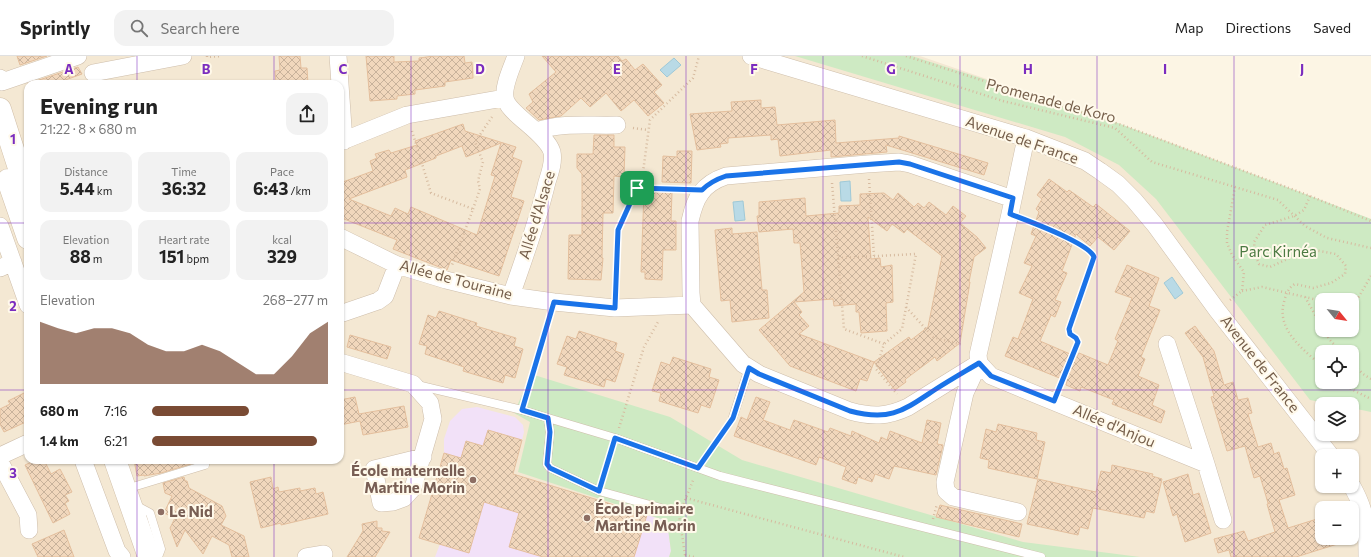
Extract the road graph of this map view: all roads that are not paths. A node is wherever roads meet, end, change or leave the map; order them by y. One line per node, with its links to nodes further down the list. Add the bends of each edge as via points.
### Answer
1 (78, 56): 7 (street, via 2,82)
2 (88, 56): 8 (street)
3 (183, 56): 8 (street)
4 (338, 56): 9 (street)
5 (516, 56): 10 (street)
6 (751, 56): 14 (street, Avenue de France)
7 (0, 78)
8 (95, 79)
9 (339, 80)
10 (504, 98): 13 (street, Allée d'Alsace); 15 (street, via 407,115)
11 (0, 109): 17 (street)
12 (617, 125): 13 (street, via 559,126)
13 (536, 131): 24 (street, Allée d'Alsace, via 552,153 552,164)
14 (1026, 138): 18 (street); 36 (street, Avenue de France, via 1085,161 1118,184 1134,200)
15 (344, 141)
16 (0, 156): 20 (street)
17 (24, 184)
18 (1012, 206): 26 (street, via 910,164 899,162 726,176 702,190 690,221); 29 (street)
19 (0, 226): 22 (street)
20 (24, 226)
21 (344, 239): 23 (street, Allée de Touraine)
22 (6, 265): 25 (street)
23 (397, 265): 24 (street, Allée de Touraine); 27 (street, via 385,296 378,301)
24 (511, 296): 26 (street, Allée de Touraine, via 615,308)
25 (24, 298)
26 (692, 305): 31 (street)
27 (344, 313)
28 (1167, 344): 43 (street)
29 (979, 356): 31 (street, via 908,408 880,416 850,411); 43 (street, Allée d'Anjou, via 991,376); 48 (street, via 965,393 946,491 952,497)
30 (344, 363): 32 (street)
31 (749, 368): 34 (lane)
32 (413, 384): 33 (lane); 38 (street, via 430,403 433,418)
33 (548, 418): 47 (lane, via 550,432 547,464 550,468 599,491); 57 (lane, via 615,438 720,476)
34 (733, 418)
35 (24, 446): 37 (street)
36 (1326, 449)
37 (0, 456)
38 (423, 458)
39 (0, 462): 50 (street, via 28,515)
40 (84, 464): 52 (street, via 117,551)
41 (106, 464): 46 (street)
42 (116, 464): 46 (street)
43 (1206, 464): 49 (street)
44 (205, 465): 46 (lane, via 136,486)
45 (1356, 493): 58 (street, via 1365,516)
46 (123, 499): 53 (street); 54 (street); 55 (lane, via 150,513 161,549)
47 (661, 508)
48 (1018, 512)
49 (1223, 520)
50 (29, 530)
51 (324, 554): 56 (street)
52 (122, 557)
53 (137, 557)
54 (149, 557)
55 (158, 557)
56 (306, 557)
57 (1041, 557)
58 (1367, 557)

